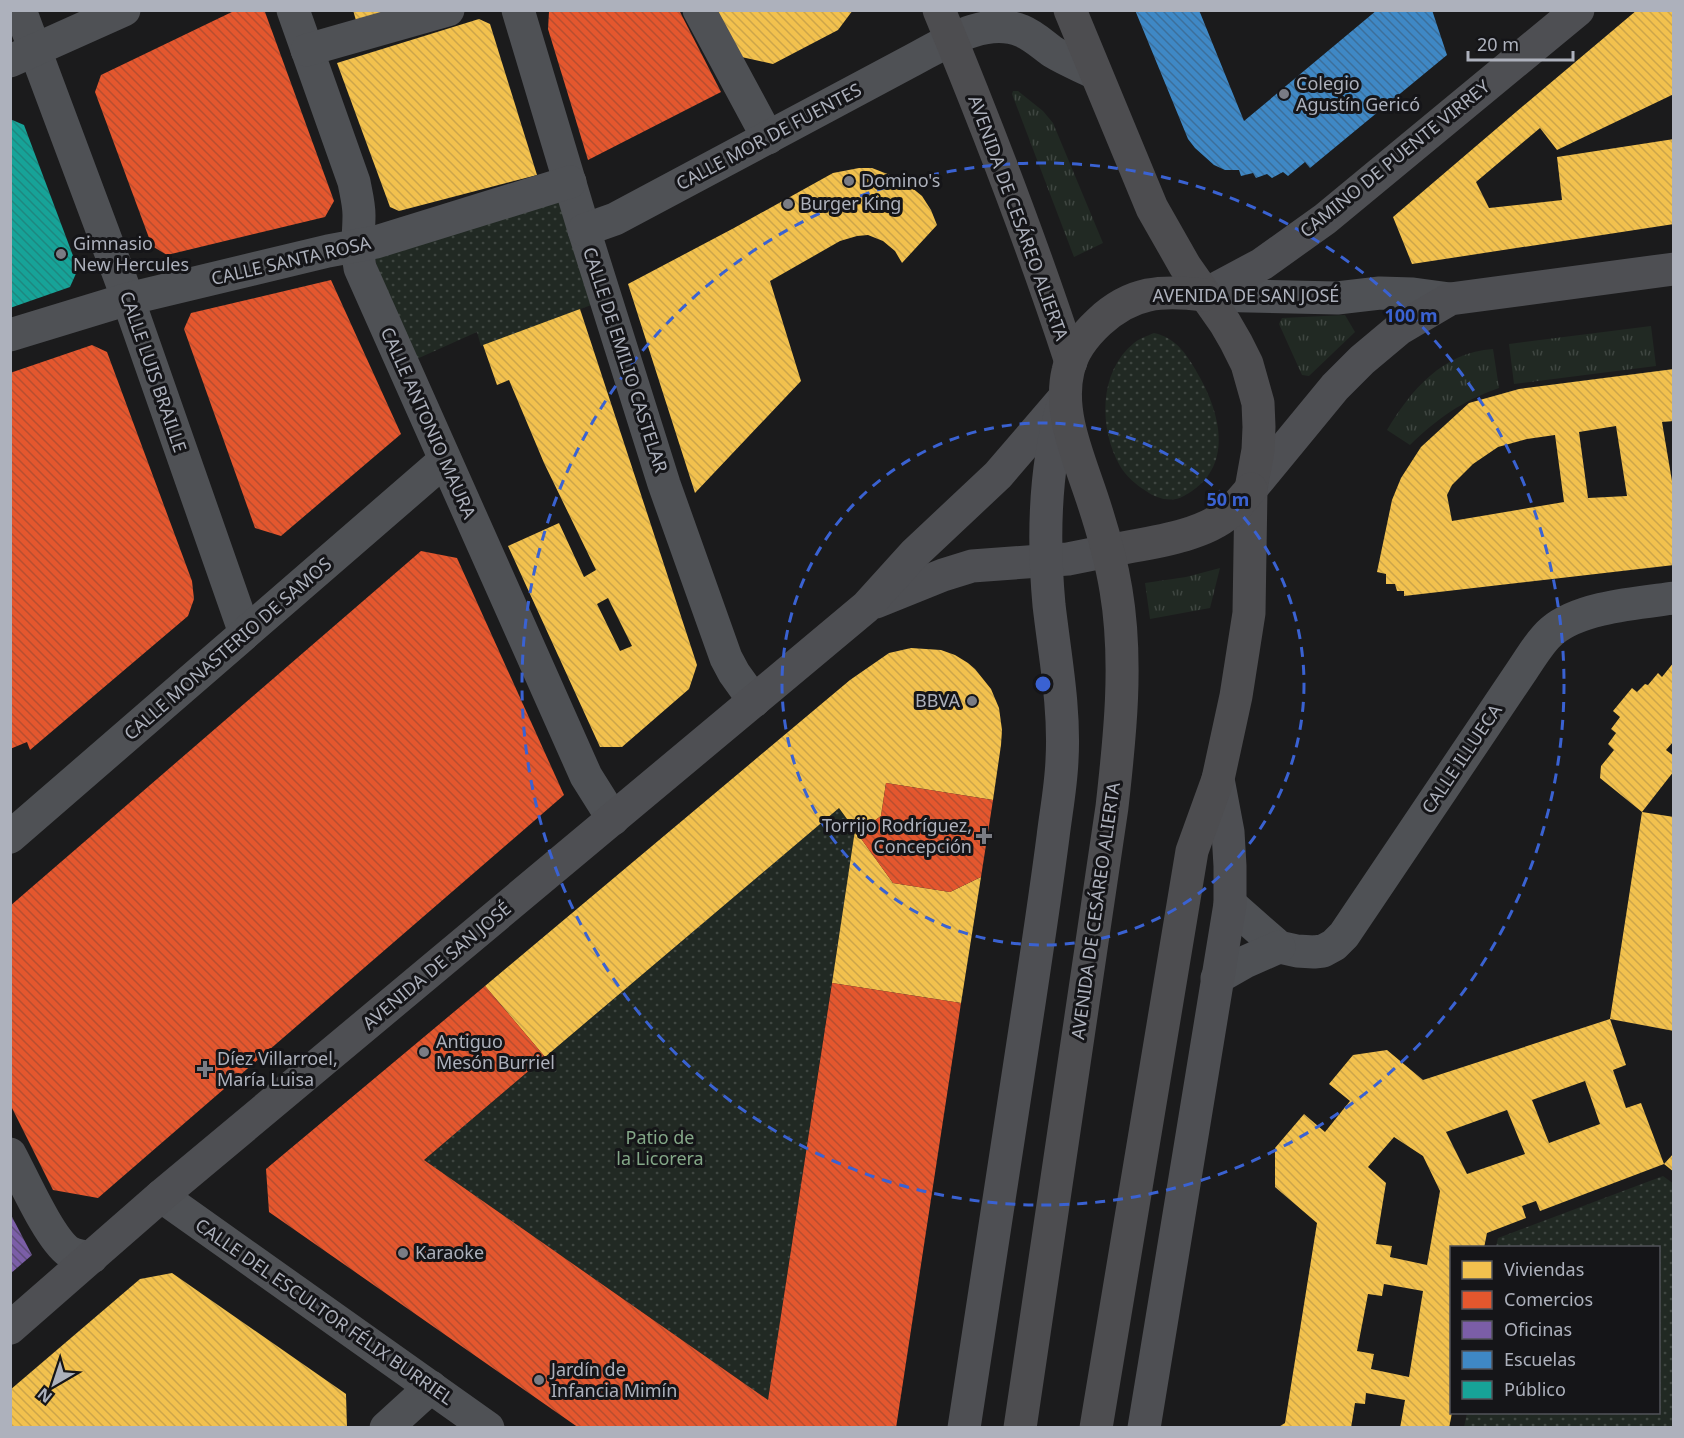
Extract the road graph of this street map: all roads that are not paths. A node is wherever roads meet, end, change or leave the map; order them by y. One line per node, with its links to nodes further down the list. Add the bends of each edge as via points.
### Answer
1 (20, 10): 12 (street, CALLE LUIS BRAILLE)
2 (124, 10): 12 (street)
3 (293, 10): 11 (street, CALLE ANTONIO MAURA)
4 (448, 10): 11 (street)
5 (518, 10): 15 (street, CALLE DE EMILIO CASTELAR)
6 (699, 10): 14 (street)
7 (939, 10): 10 (main road, AVENIDA DE CESÁREO ALIERTA)
8 (1070, 10): 13 (main road)
9 (1578, 10): 19 (main road, CAMINO DE PUENTE VIRREY, via 1324,219 1262,264)
10 (951, 40): 13 (street, via 990,27 1011,27); 14 (street, CALLE MOR DE FUENTES); 23 (main road, AVENIDA DE CESÁREO ALIERTA, via 1005,173)
11 (307, 50): 17 (street, CALLE ANTONIO MAURA, via 356,189)
12 (23, 55): 20 (street, CALLE LUIS BRAILLE)
13 (1095, 73): 19 (main road, via 1152,208)
14 (768, 138): 16 (street, CALLE MOR DE FUENTES, via 615,219)
15 (570, 182): 16 (street, CALLE DE EMILIO CASTELAR); 17 (street, CALLE SANTA ROSA)
16 (584, 230): 32 (street, CALLE DE EMILIO CASTELAR, via 664,484 726,658)
17 (357, 246): 20 (street, CALLE SANTA ROSA); 25 (street, CALLE ANTONIO MAURA, via 360,268)
18 (1674, 269): 21 (main road, AVENIDA DE SAN JOSÉ)
19 (1204, 296): 21 (street, AVENIDA DE SAN JOSÉ, via 1336,298 1380,293); 23 (main road, AVENIDA DE SAN JOSÉ, via 1177,292 1131,300 1090,330); 26 (main road, via 1236,342 1258,403 1258,450)
20 (128, 299): 22 (street, CALLE SANTA ROSA); 31 (street, CALLE LUIS BRAILLE)
21 (1450, 299): 26 (main road, AVENIDA DE SAN JOSÉ, via 1399,329 1362,360)
22 (10, 335)
23 (1071, 362): 24 (main road, AVENIDA DE CESÁREO ALIERTA)
24 (1065, 397): 27 (main road, AVENIDA DE CESÁREO ALIERTA, via 1078,458); 28 (main road, AVENIDA DE CESÁREO ALIERTA, via 1051,453); 30 (main road, AVENIDA DE SAN JOSÉ, via 1002,470 914,554)
25 (445, 460): 31 (street, CALLE MONASTERIO DE SAMOS); 34 (street, CALLE ANTONIO MAURA, via 586,776)
26 (1251, 489): 27 (main road, AVENIDA DE SAN JOSÉ, via 1228,514 1195,532); 33 (main road, via 1249,613)
27 (1108, 552): 28 (main road, AVENIDA DE SAN JOSÉ); 47 (main road, AVENIDA DE CESÁREO ALIERTA, via 1121,631 1116,771)
28 (1046, 561): 30 (main road, AVENIDA DE SAN JOSÉ, via 972,566); 46 (main road, AVENIDA DE CESÁREO ALIERTA, via 1060,681 1061,779)
29 (1674, 598): 37 (street, CALLE ILLUECA, via 1576,616 1550,632 1344,935 1323,951)
30 (866, 607): 32 (main road, AVENIDA DE SAN JOSÉ)
31 (245, 633): 35 (street, CALLE MONASTERIO DE SAMOS)
32 (754, 701): 34 (main road, AVENIDA DE SAN JOSÉ)
33 (1218, 779): 36 (main road, via 1228,832); 48 (main road, via 1192,851)
34 (613, 819): 40 (main road, AVENIDA DE SAN JOSÉ)
35 (10, 837)
36 (1230, 904): 37 (street); 38 (main road)
37 (1279, 947): 38 (street)
38 (1217, 978): 49 (main road)
39 (10, 1154): 41 (street, via 61,1245 74,1254)
40 (161, 1196): 41 (main road, AVENIDA DE SAN JOSÉ); 43 (street, CALLE DEL ESCULTOR FÉLIX BURRIEL)
41 (92, 1257): 42 (main road, AVENIDA DE SAN JOSÉ)
42 (10, 1328)
43 (430, 1387): 44 (street); 45 (street, CALLE DEL ESCULTOR FÉLIX BURRIEL)
44 (386, 1428)
45 (488, 1428)
46 (964, 1428)
47 (1020, 1428)
48 (1096, 1428)
49 (1144, 1428)

